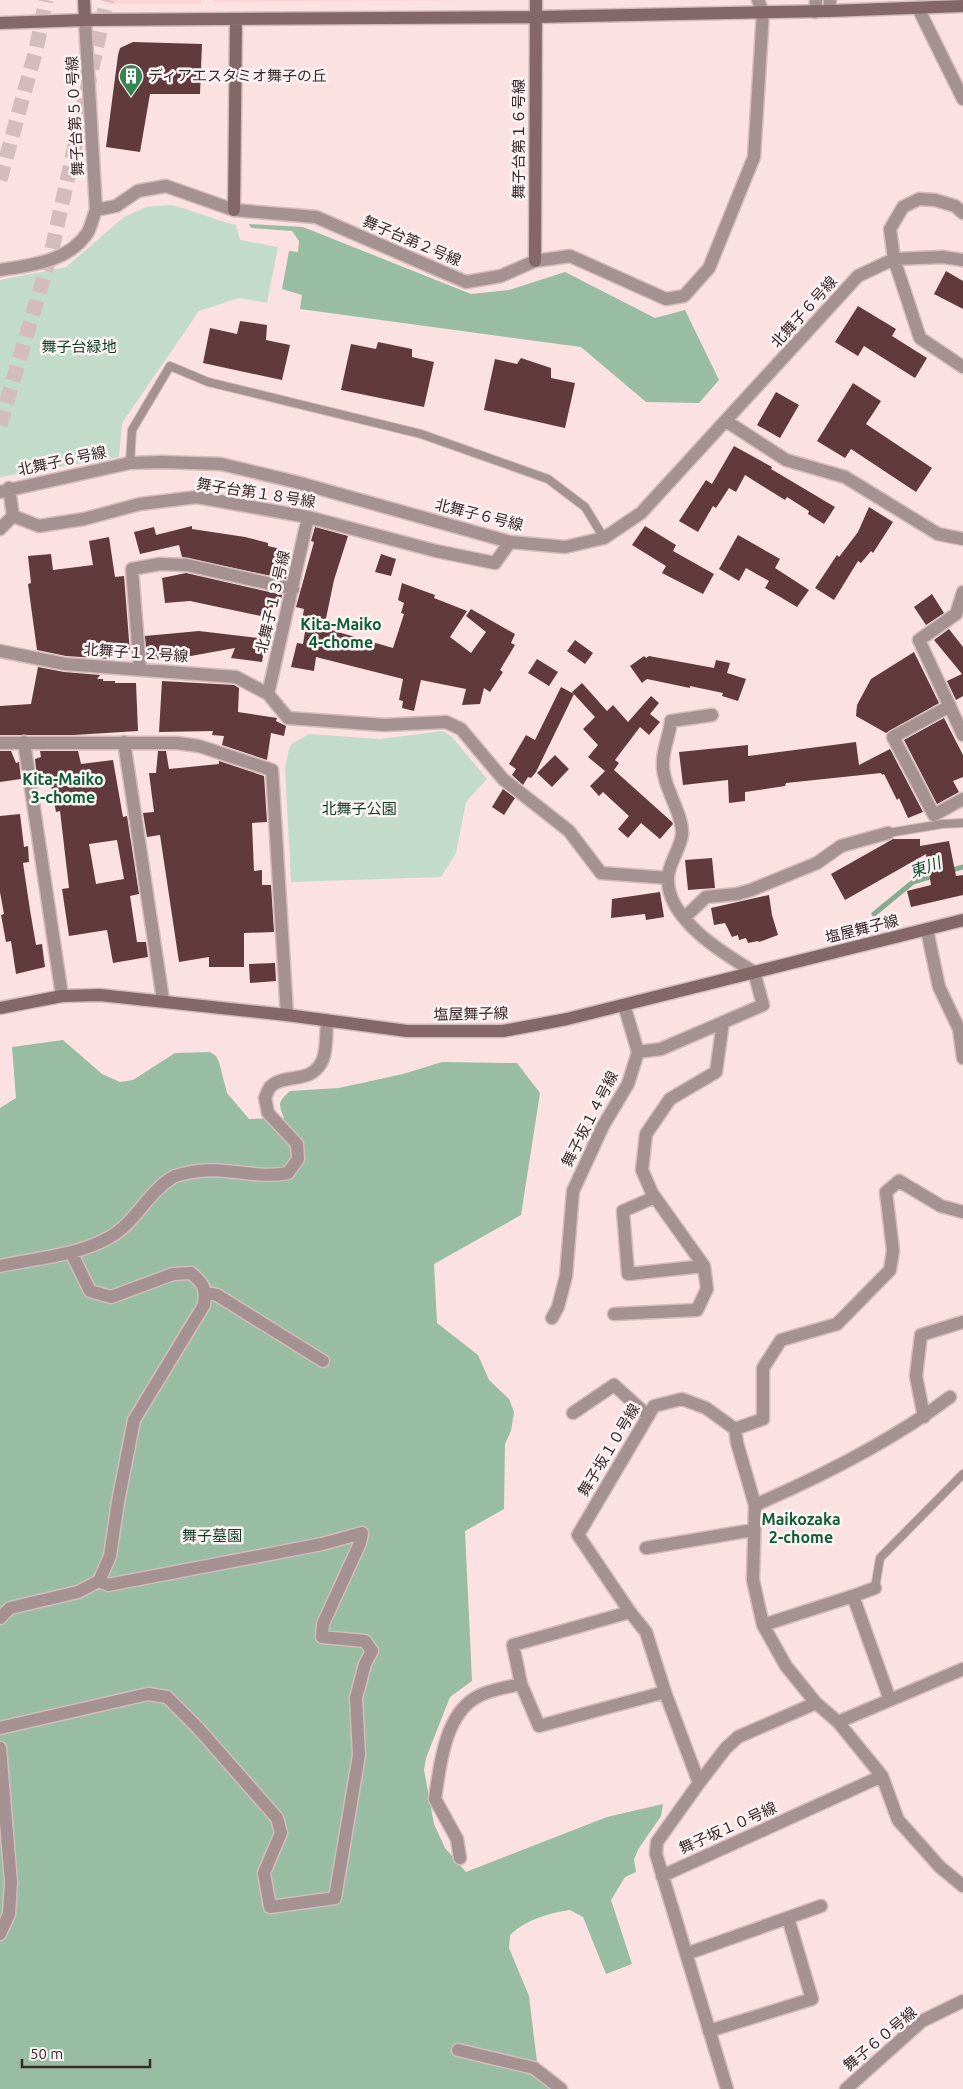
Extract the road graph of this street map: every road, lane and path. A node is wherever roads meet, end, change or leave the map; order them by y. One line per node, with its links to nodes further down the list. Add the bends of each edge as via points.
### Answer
1 (84, 0): 11 (street)
2 (536, 0): 9 (street, 舞子台第１６号線)
3 (758, 0): 8 (street)
4 (816, 6): 5 (street); 8 (street)
5 (829, 6): 7 (street)
6 (963, 6): 7 (street)
7 (918, 8): 13 (street)
8 (763, 12): 9 (street); 19 (street, 舞子台第２号線, via 754,158 709,268 684,296 666,299 570,256)
9 (535, 17): 10 (street); 19 (street, 舞子台第１６号線)
10 (236, 19): 11 (street); 15 (street)
11 (85, 20): 12 (street); 14 (street, 舞子台第５０号線)
12 (0, 23)
13 (963, 99)
14 (96, 210): 15 (street, 舞子台第２号線, via 116,206 138,190 166,186); 20 (street, via 88,232 59,258)
15 (234, 210): 19 (street, 舞子台第２号線, via 316,217 466,282 501,276)
16 (963, 213): 17 (street, via 955,206 935,200 919,200 903,207 890,230)
17 (894, 259): 18 (street, 北舞子６号線, via 943,257); 21 (street, via 920,338); 22 (street, 北舞子６号線, via 858,276)
18 (963, 260)
19 (535, 261)
20 (0, 270)
21 (963, 366)
22 (726, 421): 28 (street, 北舞子６号線, via 641,513); 29 (street, via 786,460 845,477 938,534)
23 (130, 463): 24 (street, 北舞子６号線); 28 (lane, via 132,430 170,366 208,382 421,434 548,479 585,507); 30 (street, 北舞子６号線, via 221,464)
24 (4, 490): 25 (street)
25 (13, 516): 26 (street, 舞子台第１８号線, via 39,526 84,519 140,504 197,497); 27 (street)
26 (308, 518): 30 (street, 舞子台第１８号線, via 495,563); 31 (street, 北舞子１３号線)
27 (0, 529)
28 (604, 538): 30 (street, 北舞子６号線, via 566,547)
29 (963, 539)
30 (510, 542)
31 (293, 589): 34 (street, via 187,565 160,564 132,569); 35 (street, 北舞子１３号線)
32 (963, 592): 36 (street, via 956,614 920,640)
33 (0, 651): 34 (street, 北舞子１２号線, via 65,664)
34 (140, 670): 35 (street, 北舞子１２号線, via 236,677)
35 (268, 694): 45 (street, via 288,718 384,725 446,722 461,729 503,779 569,831 602,873)
36 (950, 706): 38 (street); 42 (street, via 893,737 934,815)
37 (712, 715): 45 (street, via 671,721 662,762 682,834)
38 (963, 735)
39 (24, 742): 40 (street); 41 (street); 50 (street)
40 (124, 742): 51 (street); 54 (street, via 199,746 272,770)
41 (0, 743)
42 (963, 798)
43 (963, 823): 44 (lane)
44 (888, 832): 46 (street, via 842,846 817,863 752,890 706,897)
45 (668, 878): 46 (street, via 671,897)
46 (684, 918): 49 (street, via 720,952)
47 (963, 920): 48 (street, 塩屋舞子線)
48 (927, 930): 49 (street, 塩屋舞子線); 58 (street, via 939,987 959,1029)
49 (754, 972): 52 (street, 塩屋舞子線); 56 (street, via 763,1005)
50 (62, 996): 51 (street, 塩屋舞子線, via 100,995); 53 (street, 塩屋舞子線)
51 (163, 1000): 54 (street, 塩屋舞子線)
52 (624, 1005): 55 (street, 塩屋舞子線, via 503,1031 406,1031); 57 (street)
53 (0, 1008)
54 (287, 1014): 55 (street, 塩屋舞子線)
55 (327, 1021): 61 (street, via 323,1059 315,1072 296,1080 282,1080 270,1087 265,1098 268,1113 297,1144 298,1159 288,1173 273,1176 211,1168 173,1177 110,1237)
56 (723, 1022): 57 (street, via 661,1049); 59 (street, via 716,1072 670,1099 646,1134 642,1170)
57 (638, 1052): 66 (street, 舞子坂１４号線, via 628,1084 603,1126 573,1191 566,1276)
58 (963, 1058)
59 (654, 1197): 63 (street); 63 (street, via 623,1210 628,1274)
60 (963, 1212): 73 (street, via 941,1206 899,1181 886,1192 893,1251 890,1270 837,1324 781,1340 763,1368 763,1419)
61 (72, 1252): 62 (street); 64 (street, via 90,1290 111,1298 173,1274 190,1273 200,1281)
62 (0, 1266)
63 (704, 1266): 65 (street, via 707,1289 697,1310)
64 (205, 1292): 68 (street, via 217,1295); 78 (street, via 204,1305 134,1420 110,1556)
65 (614, 1314)
66 (552, 1318)
67 (963, 1322): 72 (street, via 921,1335 916,1376)
68 (323, 1361)
69 (950, 1397): 72 (street)
70 (573, 1414): 71 (street, via 614,1385)
71 (648, 1416): 73 (street, 舞子坂１０号線, via 654,1406 682,1400 706,1408); 81 (street, 舞子坂１０号線, via 578,1535)
72 (924, 1417): 75 (street, via 810,1481)
73 (735, 1429): 75 (street)
74 (963, 1474): 79 (lane, via 880,1558)
75 (755, 1505): 76 (street)
76 (753, 1530): 77 (street); 83 (street, via 753,1580)
77 (646, 1548)
78 (98, 1581): 82 (street, via 78,1592 10,1608); 90 (street, via 108,1585 322,1544 362,1533 323,1624 322,1637 365,1641 372,1651 356,1698 359,1755 335,1898 270,1907 264,1873 281,1833 277,1818 198,1728 166,1698 148,1694)
79 (874, 1588): 80 (street)
80 (853, 1596): 83 (street); 87 (street)
81 (630, 1612): 85 (street, via 513,1645); 86 (street, via 646,1632)
82 (0, 1618)
83 (763, 1625): 88 (street, via 786,1666)
84 (963, 1669): 87 (street)
85 (521, 1684): 86 (street, via 539,1726); 94 (street, via 482,1694 464,1708 449,1730 435,1798 458,1839)
86 (666, 1692): 93 (street)
87 (890, 1700): 89 (street)
88 (816, 1703): 89 (street); 93 (street, 舞子坂１０号線, via 738,1738 726,1748)
89 (838, 1722): 92 (street)
90 (0, 1728)
91 (0, 1748): 99 (street, via 11,1884 9,1914)
92 (882, 1776): 95 (street, 舞子坂１０号線); 96 (street, via 898,1820 940,1867)
93 (700, 1783): 95 (street, 舞子坂１０号線, via 657,1842 656,1854)
94 (460, 1858)
95 (662, 1876): 100 (street, 舞子坂１０号線)
96 (963, 1886)
97 (821, 1906): 98 (street)
98 (788, 1918): 100 (street); 102 (street, via 812,1999)
99 (0, 1934)
100 (686, 1954): 102 (street, 舞子坂１０号線)
101 (963, 2001): 106 (street, 舞子６０号線, via 922,2022)
102 (709, 2031): 105 (street, 舞子坂１０号線)
103 (458, 2050): 104 (street, via 534,2068)
104 (560, 2089)
105 (727, 2089)
106 (846, 2089)

